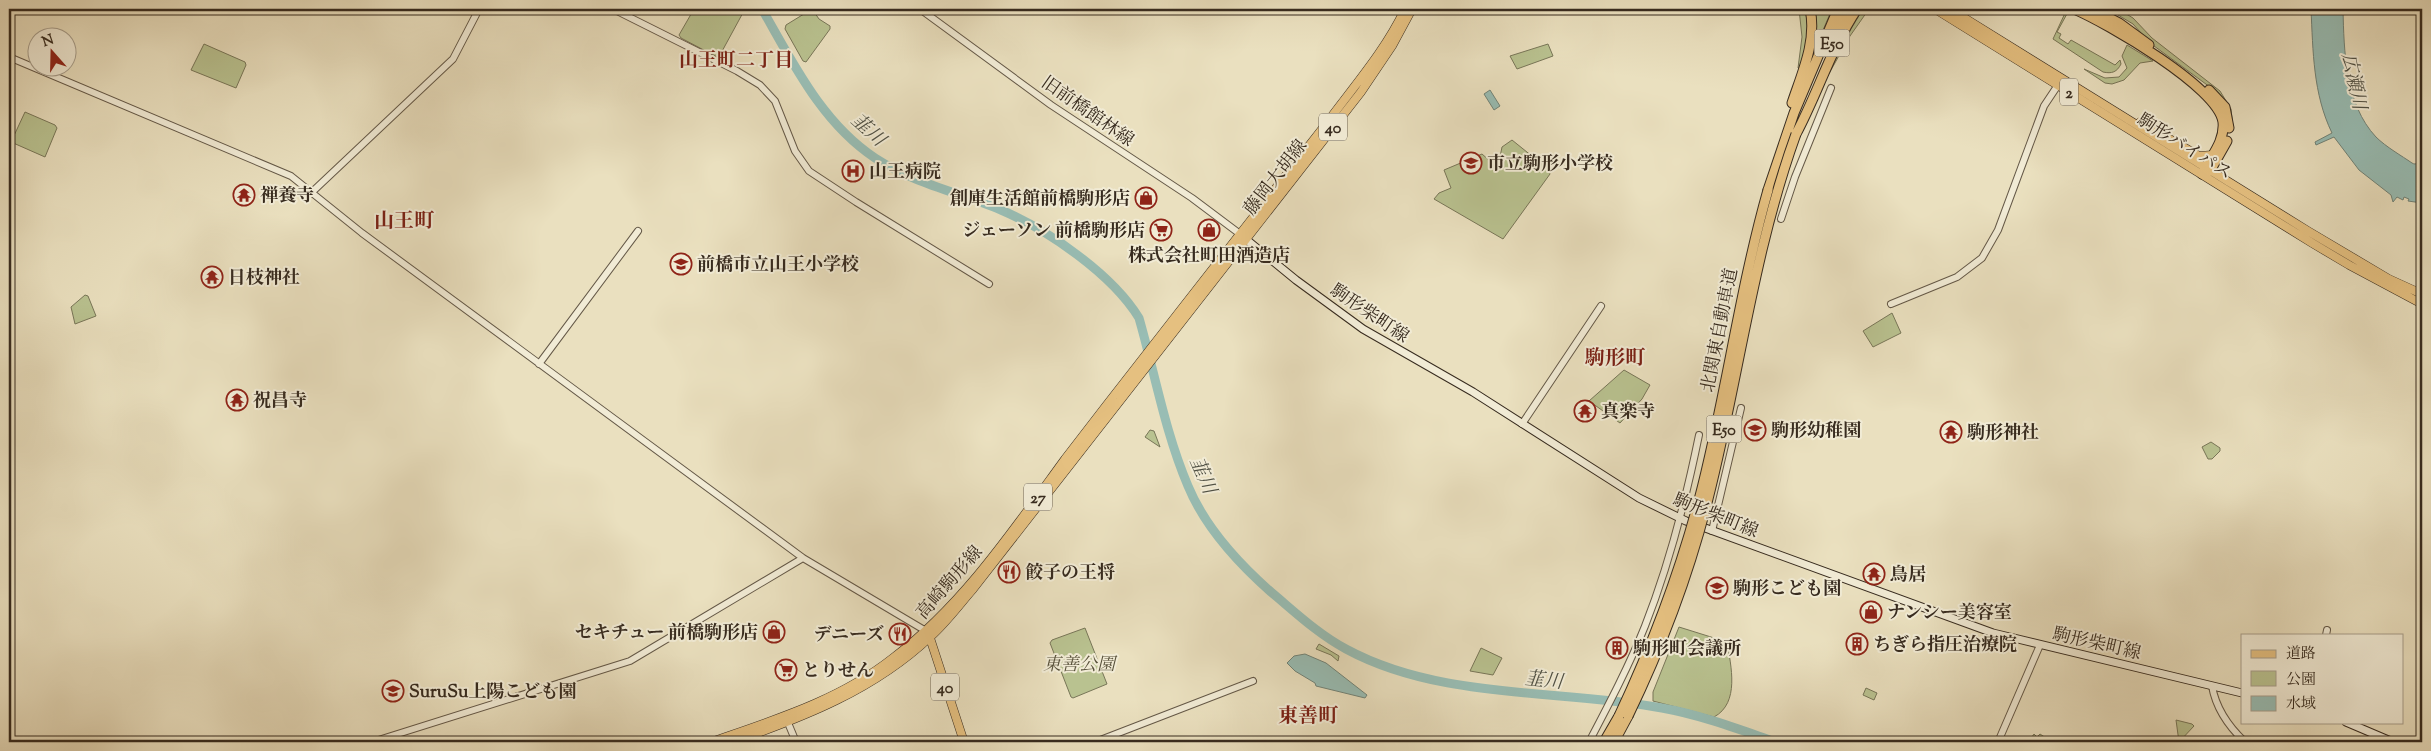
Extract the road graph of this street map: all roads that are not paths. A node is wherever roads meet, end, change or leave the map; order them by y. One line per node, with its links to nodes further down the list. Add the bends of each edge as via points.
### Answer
1 (479, 9): 21 (street, via 453,59)
2 (613, 9): 25 (street, via 760,85 774,101 795,151 810,171)
3 (920, 9): 24 (street, 旧前橋館林線, via 1051,105 1192,198)
4 (1405, 9): 24 (main road, 藤岡大胡線 / 40, via 1386,44)
5 (1412, 9): 24 (main road, 藤岡大胡線 / 40, via 1361,92)
6 (1810, 9): 15 (highway)
7 (1838, 9): 15 (highway, 北関東自動車道 / E50)
8 (1848, 9): 15 (highway, 北関東自動車道 / E50)
9 (1857, 9): 15 (highway)
10 (1935, 9): 16 (main road, 駒形バイパス / 2)
11 (1950, 9): 16 (main road, 駒形バイパス / 2)
12 (2074, 9): 19 (highway, via 2150,52 2208,95 2223,122 2221,139)
13 (2092, 9): 20 (highway, via 2132,32 2192,76 2223,104 2228,135 2224,148)
14 (9, 57): 21 (street, via 291,176)
15 (1812, 77): 42 (highway, 北関東自動車道 / E50, bridge, via 1756,268 1719,454 1697,540 1669,625); 42 (highway, 北関東自動車道 / E50, bridge, via 1772,164 1689,538)
16 (2060, 82): 18 (main road, 駒形バイパス / 2); 20 (main road, 駒形バイパス / 2); 27 (street, via 2044,106 1998,230 1982,258 1957,277)
17 (1831, 88): 22 (street)
18 (2119, 114): 19 (main road, via 2161,132 2199,156 2206,158); 20 (main road, 駒形バイパス / 2)
19 (2212, 155): 20 (highway)
20 (2206, 171): 26 (main road, 駒形バイパス / 2, via 2353,258); 28 (main road, 駒形バイパス / 2, via 2349,266)
21 (311, 193): 30 (street)
22 (1781, 219)
23 (638, 232): 30 (street)
24 (1243, 237): 32 (main road, 駒形柴町線, via 1363,329); 37 (main road, 高崎駒形線 / 27, via 1143,358 1017,524); 37 (main road, 高崎駒形線 / 27, via 974,589)
25 (989, 284)
26 (2422, 294)
27 (1891, 304)
28 (2422, 304)
29 (1601, 306): 32 (street)
30 (539, 364): 36 (street)
31 (1741, 408): 35 (street)
32 (1522, 424): 34 (main road, 駒形柴町線, via 1639,498)
33 (1699, 435): 34 (street)
34 (1679, 517): 35 (main road, 駒形柴町線); 51 (street, via 1650,612)
35 (1712, 531): 38 (main road, 駒形柴町線, via 1933,613)
36 (803, 558): 37 (street); 45 (street, via 630,661)
37 (928, 634): 43 (main road, 高崎駒形線 / 27, via 897,664 863,687); 49 (main road, 40)
38 (2040, 645): 40 (main road, 駒形柴町線); 54 (street)
39 (1253, 681): 50 (street)
40 (2212, 686): 41 (main road, 駒形柴町線); 55 (street, via 2217,706 2228,725)
41 (2241, 693)
42 (1624, 716): 52 (highway, 北関東自動車道 / E50); 53 (highway, 北関東自動車道 / E50)
43 (787, 719): 46 (main road, 高崎駒形線 / 27); 47 (main road, 高崎駒形線 / 27); 48 (street)
44 (2351, 724): 56 (main road)
45 (372, 742)
46 (711, 742)
47 (733, 742)
48 (796, 742)
49 (964, 742)
50 (1095, 742)
51 (1589, 742)
52 (1604, 742)
53 (1614, 742)
54 (1998, 742)
55 (2245, 742)
56 (2393, 742)

